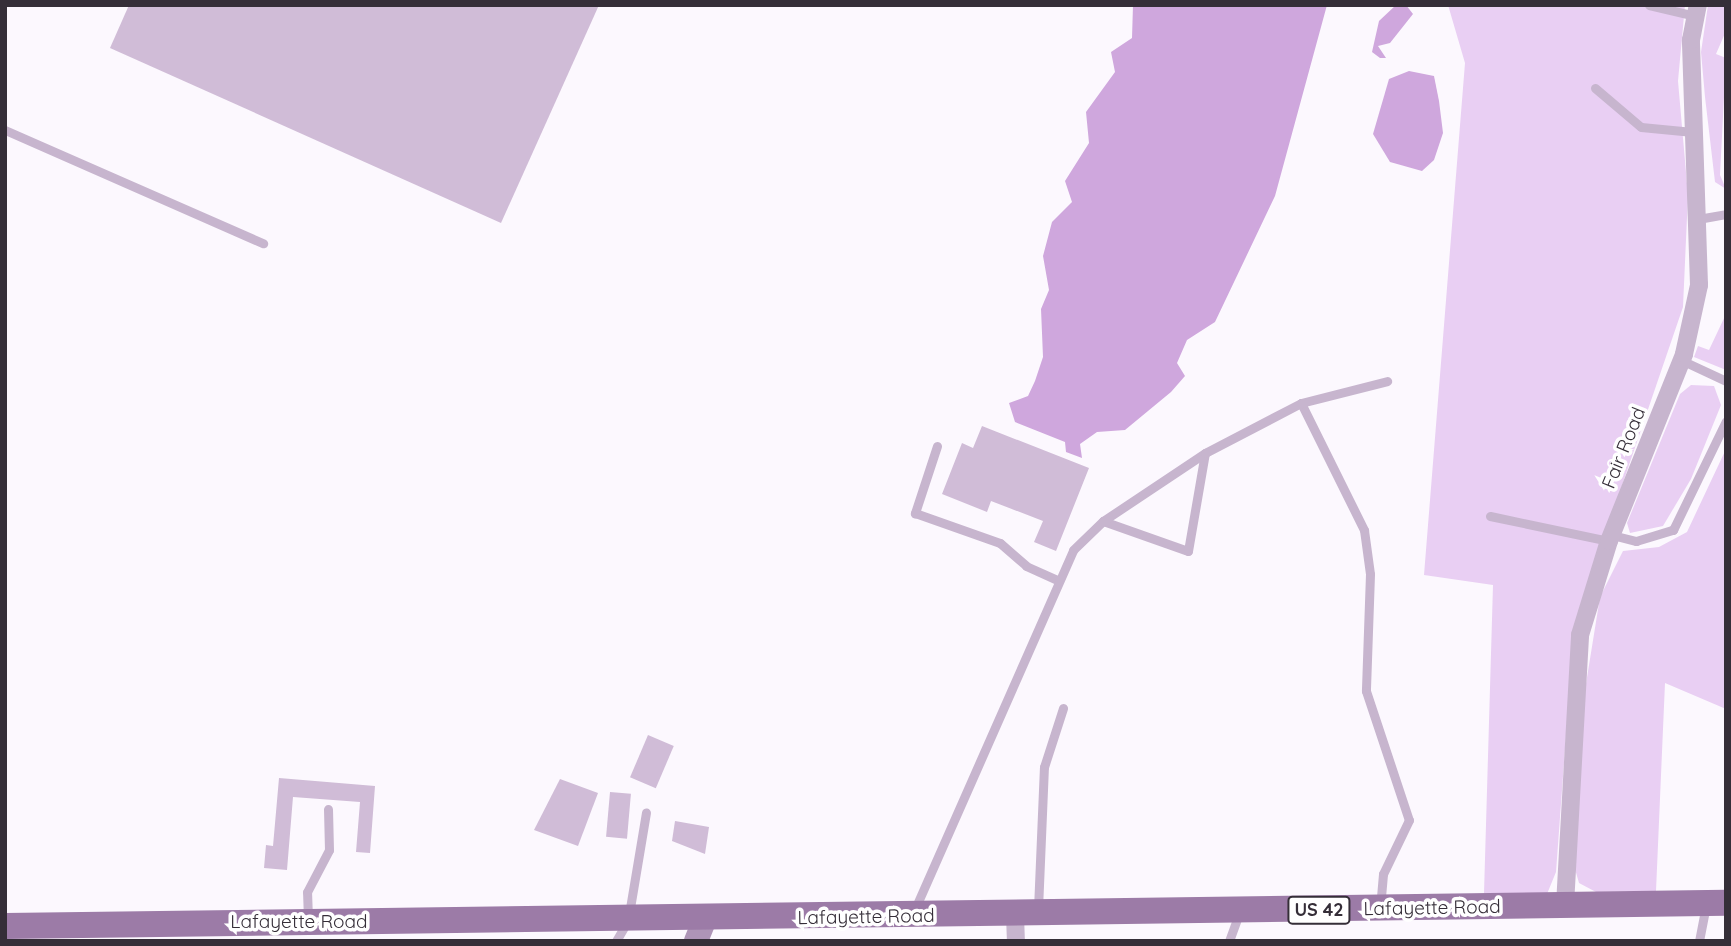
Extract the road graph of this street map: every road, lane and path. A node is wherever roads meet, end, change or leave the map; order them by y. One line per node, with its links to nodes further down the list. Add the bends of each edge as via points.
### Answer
1 (1649, 5): 2 (lane)
2 (1697, 10): 5 (street, Fair Road)
3 (1595, 88): 5 (lane, via 1642,127)
4 (5, 130): 8 (lane)
5 (1693, 132): 7 (street, Fair Road)
6 (1726, 214): 7 (lane)
7 (1698, 219): 9 (street, Fair Road, via 1699,285)
8 (262, 243)
9 (1681, 360): 11 (lane); 18 (street, Fair Road)
10 (1388, 381): 12 (lane)
11 (1726, 381)
12 (1301, 403): 15 (lane); 25 (lane, via 1364,530 1370,574 1366,691 1409,820 1383,874)
13 (1726, 421): 18 (lane, via 1673,530 1636,541)
14 (937, 446): 19 (lane, via 915,513 1000,544 1026,566)
15 (1205, 453): 17 (lane); 17 (lane, via 1188,551)
16 (1490, 516): 18 (lane)
17 (1103, 521): 19 (lane, via 1073,550)
18 (1610, 538): 24 (street, Fair Road, via 1580,635)
19 (1055, 579): 28 (lane)
20 (1063, 708): 27 (lane, via 1045,757)
21 (328, 809): 29 (lane, via 329,850 311,880)
22 (646, 813): 31 (lane)
23 (1716, 903): 24 (main road, Lafayette Road / US 42); 35 (lane)
24 (1565, 905): 25 (main road, Lafayette Road / US 42)
25 (1380, 908): 26 (main road, Lafayette Road / US 42)
26 (1240, 911): 27 (main road, Lafayette Road / US 42); 34 (lane)
27 (1026, 914): 28 (main road, Lafayette Road / US 42); 33 (street)
28 (912, 916): 32 (main road, Lafayette Road / US 42)
29 (308, 921): 30 (main road, Lafayette Road / US 42); 31 (main road, Lafayette Road / US 42)
30 (5, 926)
31 (622, 930): 32 (main road, Lafayette Road / US 42)
32 (701, 930)
33 (1016, 941)
34 (1229, 941)
35 (1699, 941)

